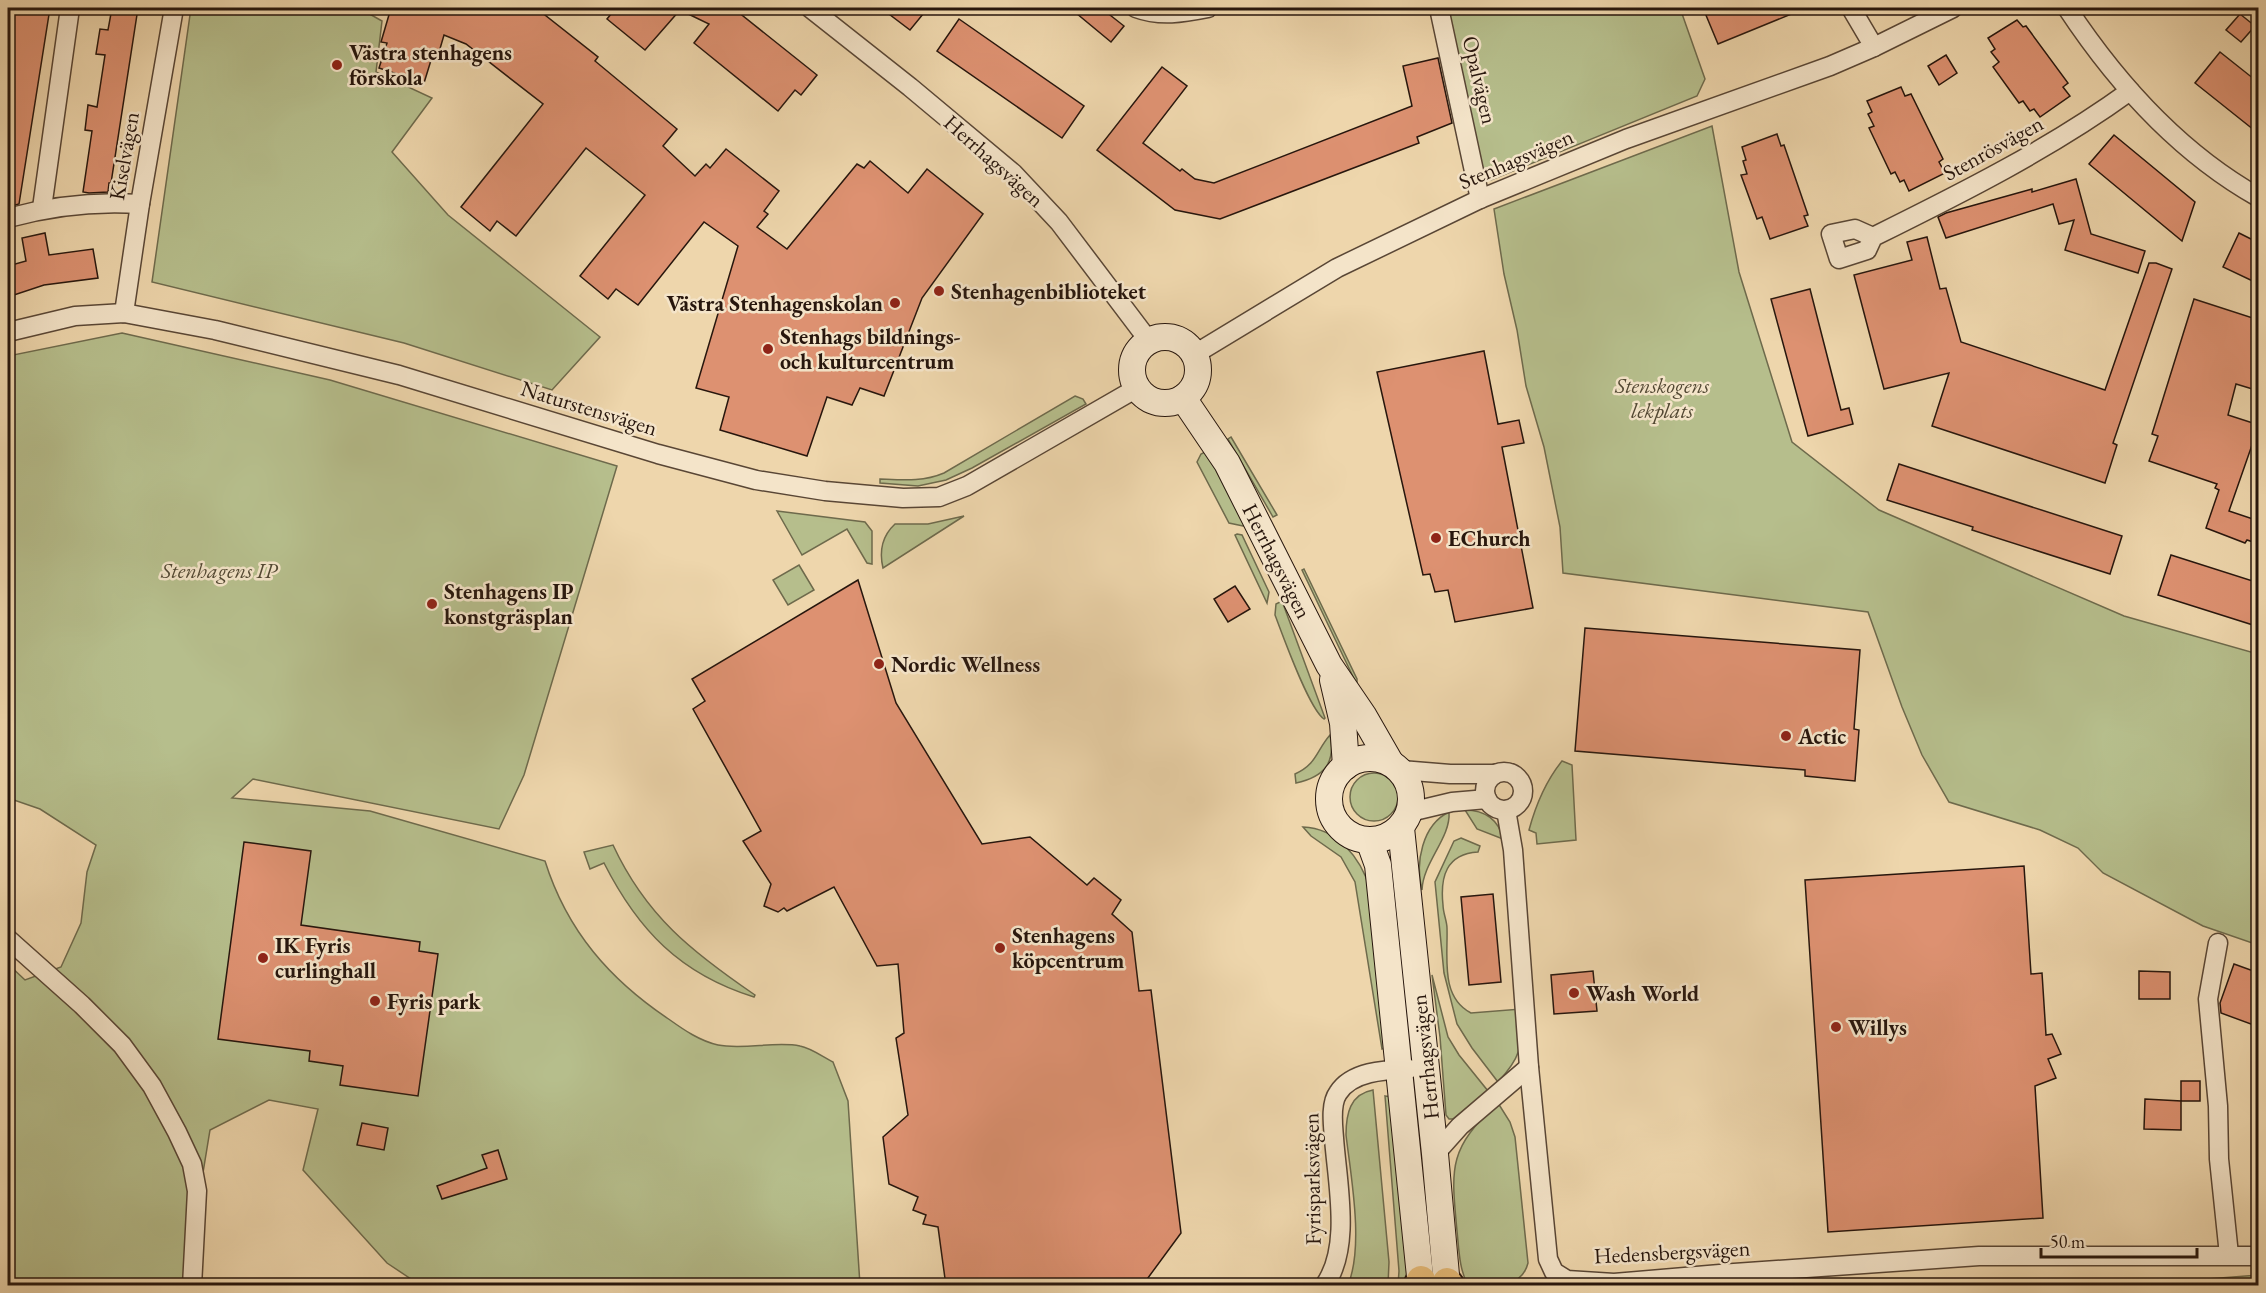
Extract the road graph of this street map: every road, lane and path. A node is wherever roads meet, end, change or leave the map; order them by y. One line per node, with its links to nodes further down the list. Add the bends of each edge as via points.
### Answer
1 (70, 8): 15 (street)
2 (174, 8): 14 (street, Kiselvägen)
3 (810, 8): 20 (street, Herrhagsvägen, via 1013,173 1059,222)
4 (1136, 8): 5 (street, via 1165,14)
5 (1208, 8)
6 (1439, 8): 13 (street, Opalvägen)
7 (1851, 8): 10 (street)
8 (1953, 8): 10 (street, Stenhagsvägen)
9 (2067, 8): 11 (street)
10 (1874, 47): 13 (street, Stenhagsvägen, via 1626,139)
11 (2130, 91): 12 (street, via 2198,154); 17 (street, Stenrösvägen, via 2043,149)
12 (2259, 197)
13 (1480, 199): 21 (street, Stenhagsvägen, via 1337,268)
14 (140, 204): 15 (street, via 111,202); 18 (street, Kiselvägen)
15 (42, 208): 16 (street)
16 (8, 218)
17 (1873, 237)
18 (124, 313): 19 (street, Naturstensvägen, via 75,316); 22 (street, Naturstensvägen, via 215,330 399,375 756,480 903,498 939,497 968,486)
19 (8, 332)
20 (1149, 341): 21 (street, via 1170,337 1180,340); 22 (street, via 1132,367)
21 (1195, 354): 23 (street, via 1196,383)
22 (1137, 388): 23 (street, via 1158,402 1171,403)
23 (1183, 398): 24 (street, Herrhagsvägen, via 1227,463)
24 (1329, 665): 25 (street, Herrhagsvägen, via 1343,723); 26 (street, Herrhagsvägen)
25 (1346, 766): 26 (street, via 1362,758 1377,758); 31 (street, via 1330,788 1333,818 1346,833)
26 (1395, 766): 27 (street, via 1450,774); 30 (street, via 1407,778 1412,793)
27 (1495, 774): 28 (street, via 1486,783); 29 (street, via 1511,773 1522,785 1522,798)
28 (1486, 798): 29 (street, via 1496,808); 30 (street, via 1452,802)
29 (1506, 810): 34 (street, Hedensbergsvägen)
30 (1405, 820): 31 (street, via 1388,837); 35 (street, Herrhagsvägen)
31 (1369, 840): 36 (street, Herrhagsvägen, via 1378,865)
32 (8, 939): 41 (street, via 122,1045 152,1086 172,1123 192,1164 197,1191)
33 (2218, 943): 38 (street, via 2208,999)
34 (1530, 1067): 37 (street, via 1460,1126); 38 (street, Hedensbergsvägen, via 1548,1259 1554,1272 1567,1280 1614,1284 1979,1256)
35 (1426, 1069): 36 (street, Fyrisparksvägen); 37 (street, Herrhagsvägen)
36 (1401, 1070): 40 (street, Herrhagsvägen); 42 (street, Fyrisparksvägen, via 1377,1071 1352,1079 1336,1094 1332,1120 1341,1230 1337,1261)
37 (1435, 1154): 40 (street, Herrhagsvägen)
38 (2229, 1255): 39 (street, Hedensbergsvägen)
39 (2259, 1256)
40 (1434, 1284)
41 (192, 1286)
42 (1324, 1286)

